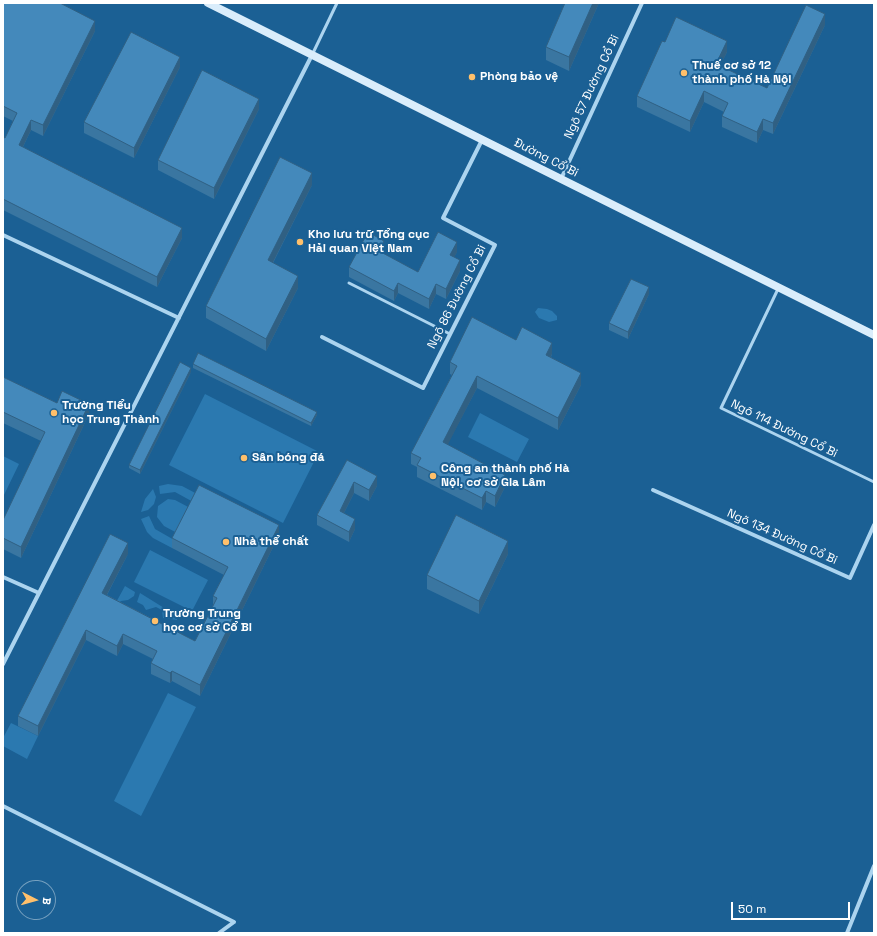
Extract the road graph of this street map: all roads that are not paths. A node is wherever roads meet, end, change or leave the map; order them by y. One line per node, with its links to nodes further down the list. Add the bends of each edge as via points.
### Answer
1 (208, 3): 4 (main road, Đường Cổ Bi)
2 (337, 3): 4 (lane)
3 (642, 3): 6 (street, Ngõ 57 Đường Cổ Bi)
4 (312, 55): 5 (main road, Đường Cổ Bi); 10 (street)
5 (482, 140): 6 (main road, Đường Cổ Bi); 11 (street, Ngõ 86 Đường Cổ Bi, via 443,218 495,244)
6 (561, 179): 9 (main road, Đường Cổ Bi)
7 (3, 235): 10 (street)
8 (349, 283): 11 (lane)
9 (778, 288): 12 (main road, Đường Cổ Bi); 14 (lane, Ngõ 114 Đường Cổ Bi, via 721,408)
10 (179, 318): 18 (street)
11 (450, 334): 13 (street, Ngõ 86 Đường Cổ Bi, via 423,388)
12 (874, 335)
13 (322, 337)
14 (874, 482)
15 (653, 490): 16 (street, Ngõ 134 Đường Cổ Bi, via 850,578)
16 (874, 525)
17 (3, 577): 18 (street)
18 (39, 593): 19 (street)
19 (3, 664)
20 (3, 806): 22 (street, via 234,922)
21 (874, 866): 23 (street)
22 (219, 933)
23 (847, 933)

